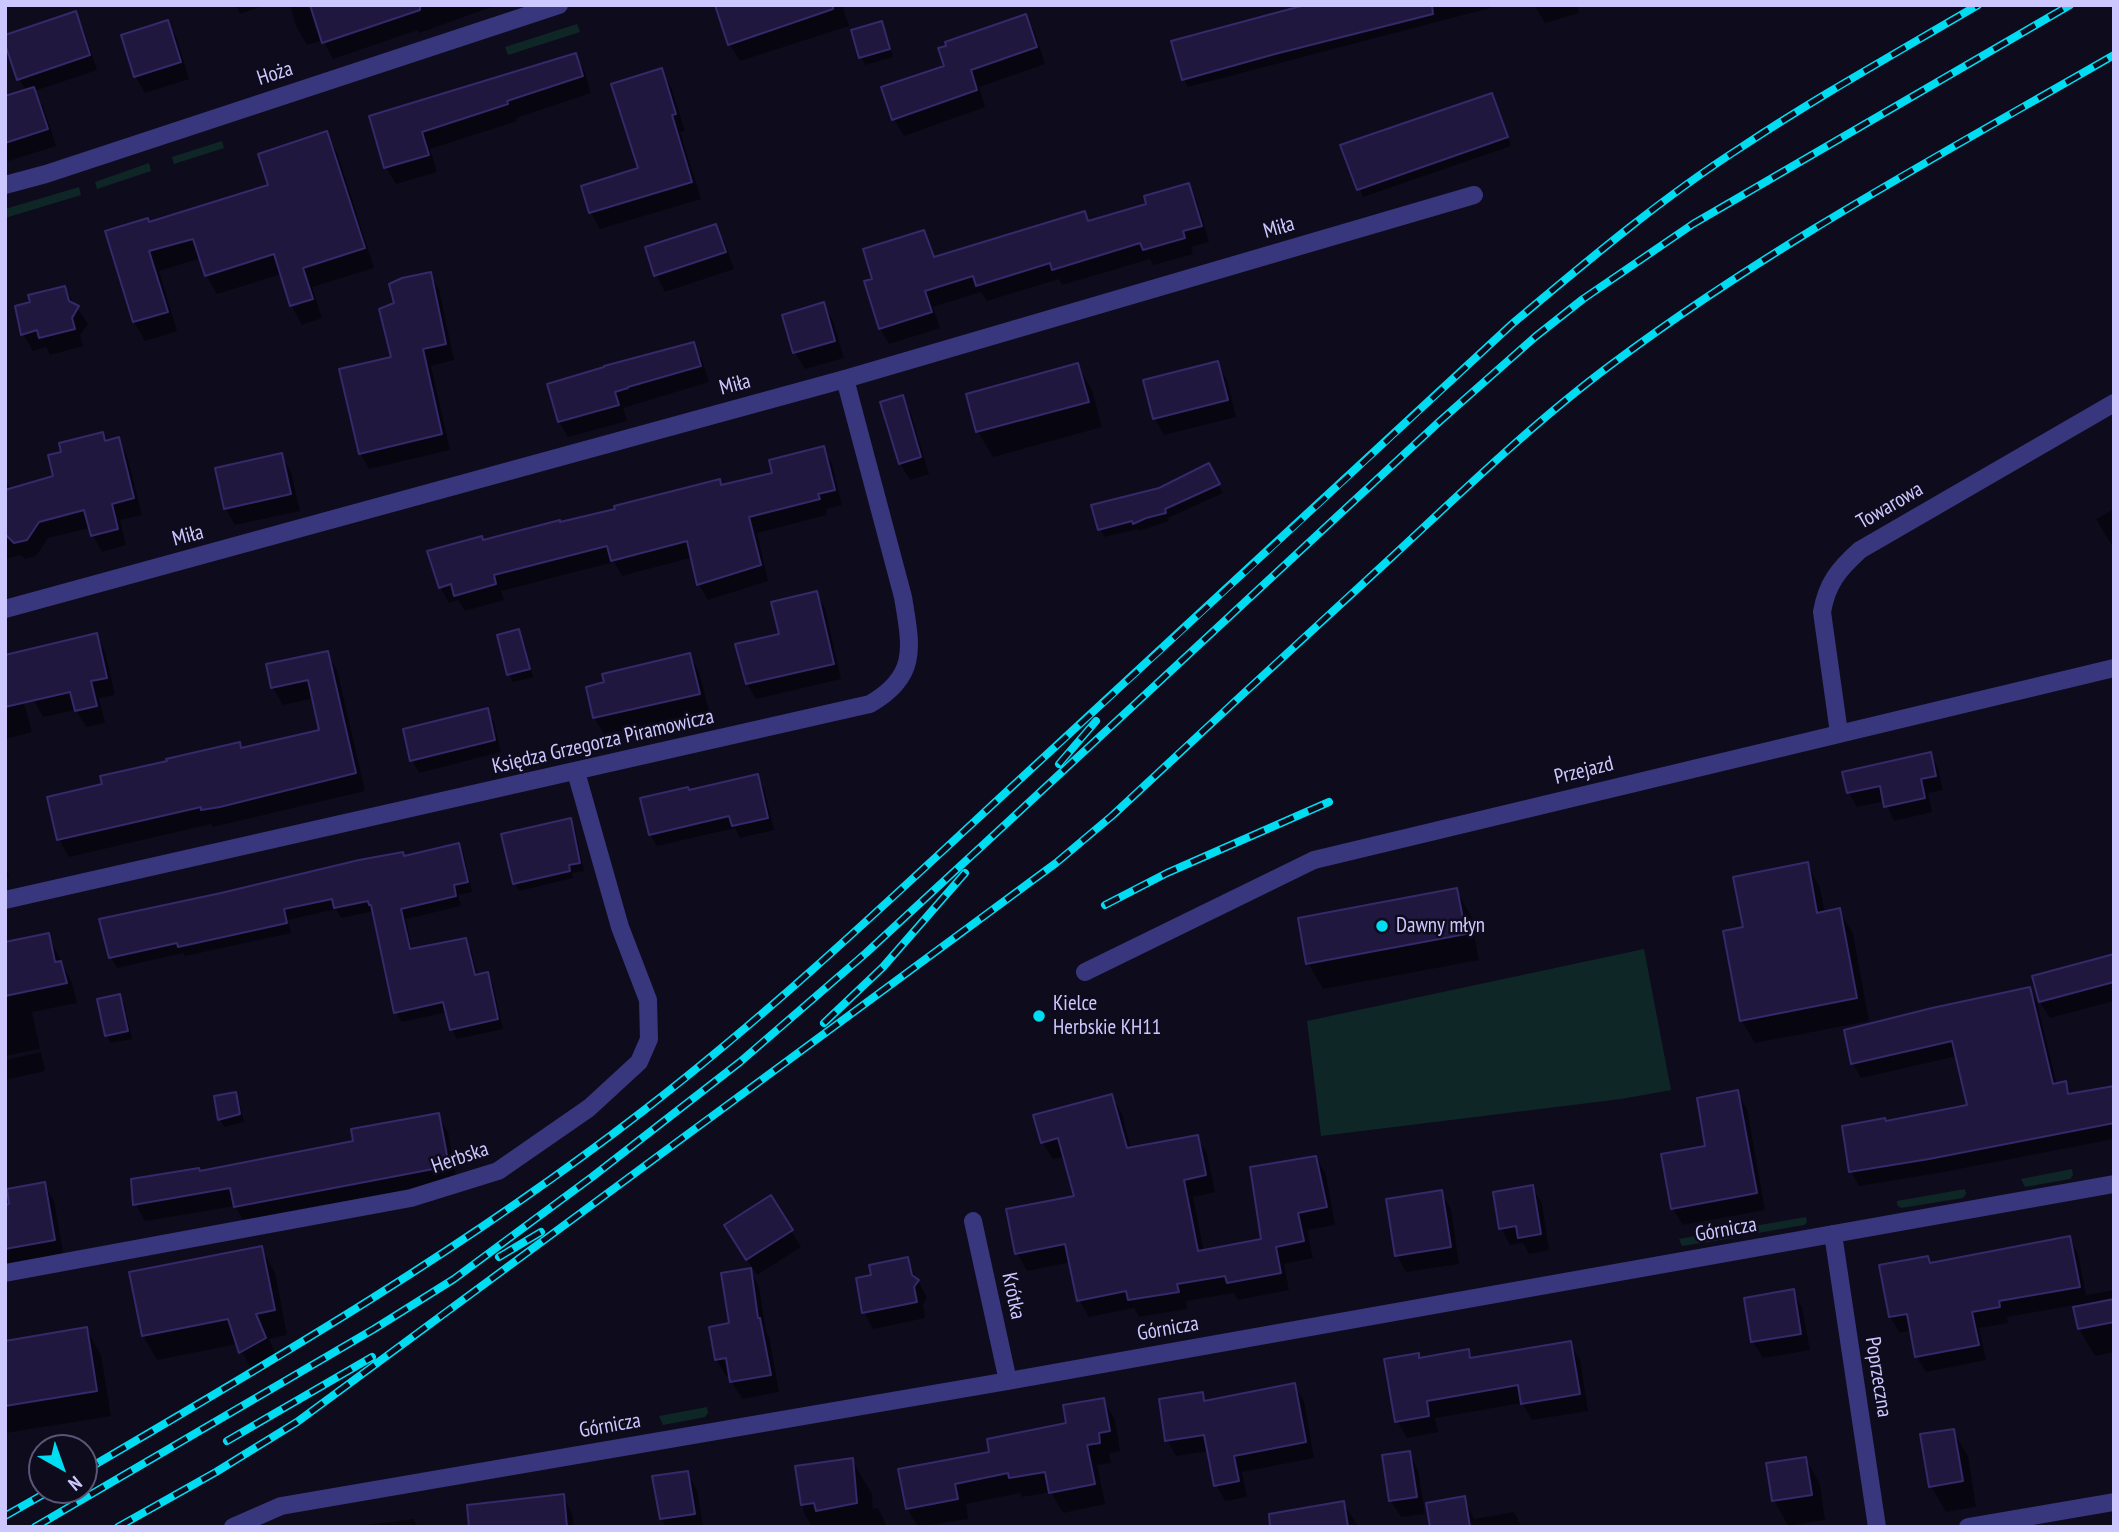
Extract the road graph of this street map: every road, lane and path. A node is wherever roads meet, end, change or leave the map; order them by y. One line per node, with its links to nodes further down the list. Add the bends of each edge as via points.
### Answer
1 (559, 5): 2 (street, Hoża)
2 (5, 185)
3 (1474, 195): 4 (street, Miła)
4 (845, 379): 6 (street, Miła); 9 (street, Księdza Grzegorza Piramowicza, via 903,597 909,654 903,674 894,687 870,704)
5 (2114, 403): 8 (street, Towarowa, via 1860,550 1833,578 1822,612)
6 (5, 609)
7 (2114, 668): 8 (street, Przejazd)
8 (1839, 733): 11 (street, Przejazd, via 1314,860)
9 (576, 772): 10 (street, Księdza Grzegorza Piramowicza); 15 (street, Herbska, via 620,927 648,1000 649,1039 639,1062 589,1108 498,1171 411,1198)
10 (5, 900)
11 (1085, 972)
12 (2114, 1184): 14 (street, Górnicza)
13 (973, 1221): 16 (street, Krótka)
14 (1833, 1234): 16 (street, Górnicza); 19 (street, Poprzeczna)
15 (5, 1273)
16 (1008, 1381): 18 (street, Górnicza, via 281,1506)
17 (2114, 1502): 20 (street)
18 (233, 1527)
19 (1877, 1527)
20 (1968, 1527)

